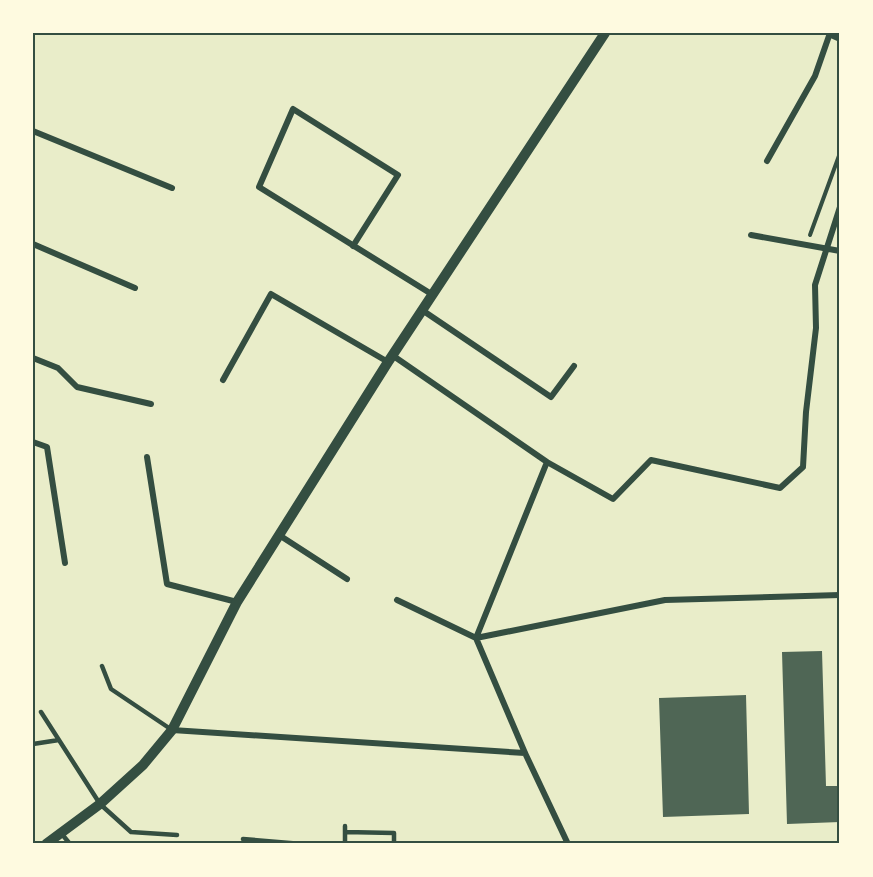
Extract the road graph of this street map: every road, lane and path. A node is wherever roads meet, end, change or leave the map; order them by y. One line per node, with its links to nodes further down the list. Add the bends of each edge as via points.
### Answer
1 (606, 33): 16 (street)
2 (830, 34): 3 (street); 6 (street, via 815,76)
3 (840, 39)
4 (33, 130): 7 (street)
5 (840, 153): 11 (path)
6 (767, 161)
7 (172, 188)
8 (840, 207): 13 (street)
9 (751, 235): 11 (street)
10 (33, 244): 15 (street)
11 (807, 244): 13 (street)
12 (353, 246): 12 (street, via 259,187 293,109 398,175); 16 (street)
13 (828, 248): 14 (street); 25 (street, via 815,285 816,328 803,467 780,488 651,460 613,499)
14 (840, 251)
15 (135, 288)
16 (433, 294): 17 (street)
17 (422, 310): 19 (street); 20 (street, via 551,397)
18 (33, 358): 22 (street, via 58,368 77,387)
19 (390, 359): 21 (street, via 271,294); 25 (street); 26 (street)
20 (574, 366)
21 (223, 380)
22 (151, 404)
23 (33, 442): 27 (street, via 47,447)
24 (147, 457): 31 (street, via 167,584)
25 (547, 462): 32 (street)
26 (279, 535): 28 (street); 31 (street)
27 (65, 563)
28 (347, 579)
29 (840, 595): 32 (street, via 665,600)
30 (397, 600): 32 (street)
31 (237, 602): 35 (street)
32 (476, 638): 38 (street)
33 (102, 666): 35 (lane, via 111,689)
34 (41, 712): 36 (lane)
35 (172, 730): 38 (street); 39 (street, via 143,765)
36 (59, 740): 37 (lane); 39 (lane)
37 (33, 744)
38 (525, 753): 50 (street)
39 (100, 804): 42 (street); 43 (lane, via 131,832)
40 (345, 826): 41 (lane)
41 (345, 832): 48 (lane); 49 (lane, via 394,833)
42 (61, 833): 45 (street); 46 (lane)
43 (177, 835)
44 (243, 839): 47 (lane)
45 (46, 844)
46 (70, 844)
47 (302, 844)
48 (345, 844)
49 (394, 844)
50 (568, 844)

